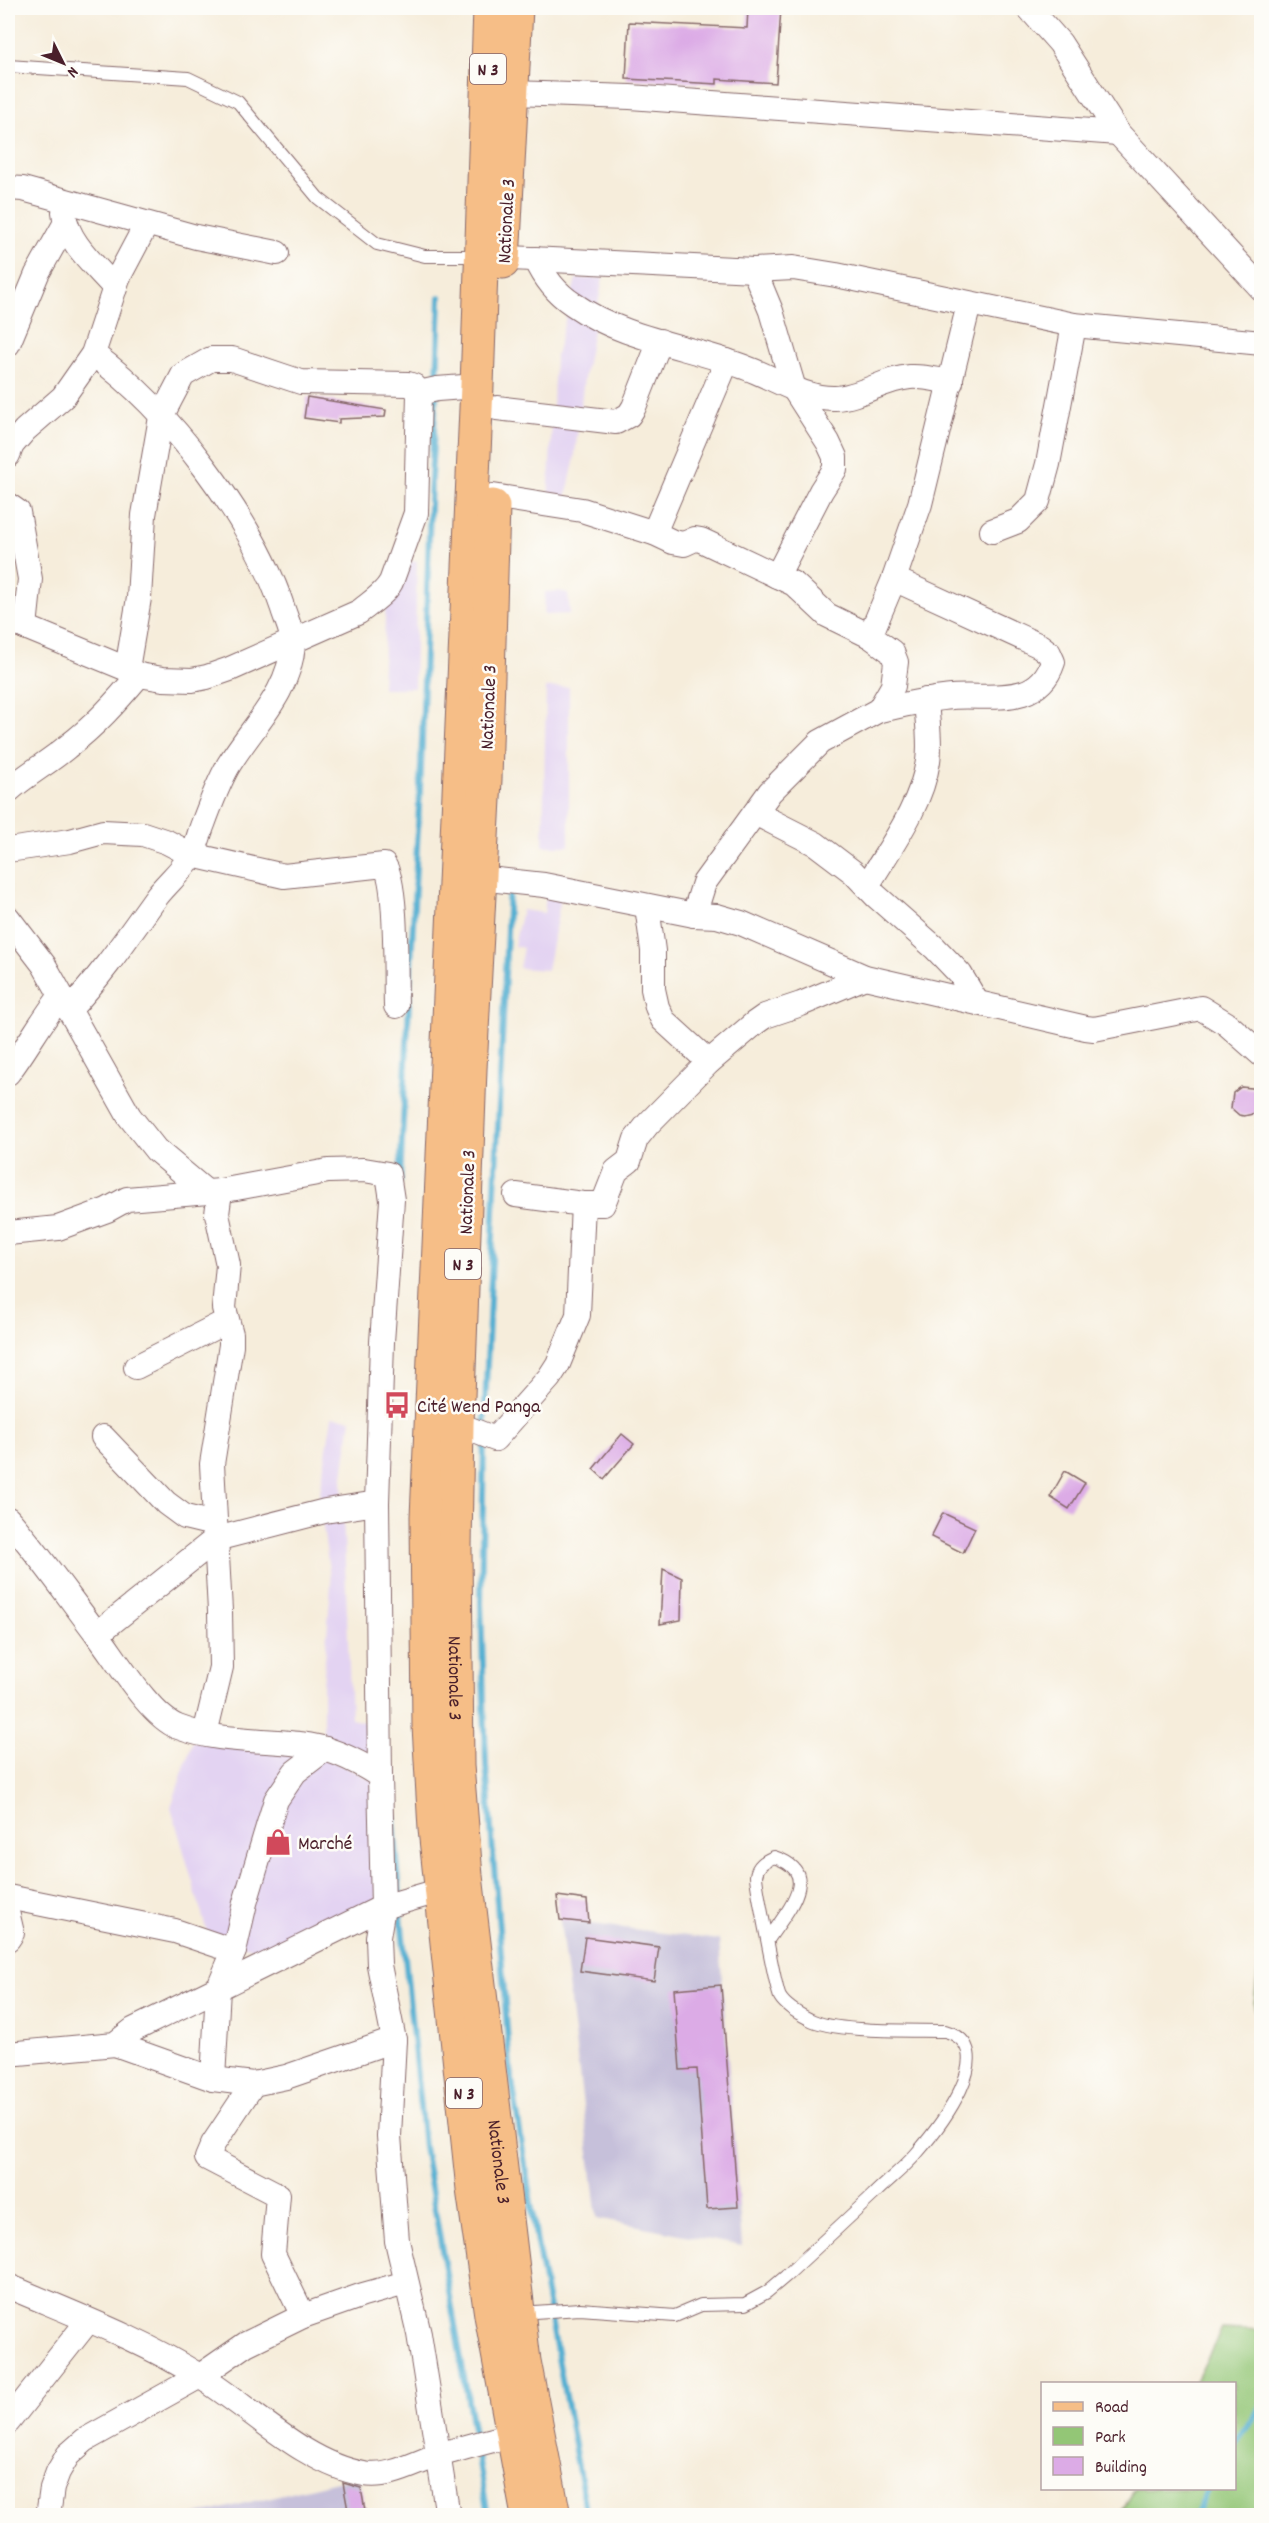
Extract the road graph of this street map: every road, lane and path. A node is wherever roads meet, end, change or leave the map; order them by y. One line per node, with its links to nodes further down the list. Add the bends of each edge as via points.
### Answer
1 (490, 8): 11 (main road, N 3)
2 (516, 8): 5 (main road, Nationale 3 / N 3)
3 (1029, 8): 6 (street, via 1060,43)
4 (8, 66): 11 (lane, via 188,78 238,102 318,198 377,244 425,256)
5 (513, 93): 6 (street, via 630,97); 11 (main road, Nationale 3 / N 3)
6 (1118, 133): 15 (street)
7 (8, 188): 8 (street, via 23,189)
8 (64, 212): 9 (street, via 106,211); 14 (street, via 76,243); 20 (street)
9 (146, 225): 10 (street); 14 (street)
10 (277, 253)
11 (492, 257): 12 (street); 26 (main road, N 3)
12 (536, 259): 13 (street); 18 (street, via 551,285 574,305)
13 (754, 270): 16 (street, via 793,268); 24 (street, via 771,311)
14 (115, 288): 21 (street)
15 (1262, 289)
16 (969, 304): 17 (street); 23 (street)
17 (1074, 325): 19 (street); 31 (street, via 1038,501 1018,521)
18 (660, 342): 22 (street); 26 (street, via 634,407 616,422)
19 (1262, 343)
20 (8, 344)
21 (93, 354): 27 (street, via 128,381); 28 (street, via 63,397 25,430)
22 (727, 361): 24 (street); 32 (street)
23 (951, 382): 24 (street, via 910,377 834,398); 34 (street, via 920,504)
24 (794, 389): 33 (street, via 828,442 835,457 835,469)
25 (419, 393): 26 (street, via 437,389); 27 (street, via 408,384 301,382 232,359 211,359 183,375); 37 (street, via 417,513 388,588 359,612)
26 (487, 397): 29 (main road, Nationale 3 / N 3); 72 (main road, Nationale 3 / N 3, via 427,1517 430,1738)
27 (161, 417): 37 (street, via 231,505 258,550 276,587); 38 (street, via 144,515)
28 (8, 455)
29 (493, 496): 32 (street, via 582,510); 45 (main road, Nationale 3 / N 3)
30 (8, 505): 35 (street, via 18,512 30,579)
31 (992, 531)
32 (654, 533): 33 (street, via 684,544 701,540)
33 (777, 576): 36 (street, via 804,592 827,615)
34 (894, 579): 36 (street); 39 (street, via 1040,646 1053,662 1050,672 1035,687 1020,694 1005,698)
35 (16, 623): 38 (street)
36 (870, 636): 40 (street, via 892,652 896,662 893,686)
37 (293, 642): 38 (street, via 230,669 192,680); 44 (street, via 285,677 269,709 228,767)
38 (133, 672): 41 (street, via 102,718)
39 (926, 700): 40 (street); 46 (street, via 929,759 922,784 905,822)
40 (879, 710): 42 (street, via 820,742 770,792)
41 (8, 791)
42 (755, 813): 46 (street, via 816,844); 48 (street, via 704,883)
43 (8, 850): 44 (street, via 103,832 143,834)
44 (192, 855): 52 (street, via 88,989); 53 (street, via 284,876 384,865 390,875)
45 (479, 878): 47 (street, via 544,885); 63 (main road, Nationale 3 / N 3)
46 (867, 886): 51 (street, via 960,974)
47 (647, 906): 48 (street); 55 (street, via 657,1007 663,1020)
48 (694, 915): 50 (street, via 741,923)
49 (8, 918): 52 (street, via 30,945)
50 (865, 977): 51 (street); 55 (street, via 765,1016)
51 (976, 1001): 54 (street, via 1094,1029 1201,1008)
52 (65, 1003): 56 (street, via 40,1022); 57 (street, via 129,1116 156,1150)
53 (396, 1006)
54 (1262, 1054)
55 (709, 1062): 59 (street, via 636,1139 629,1161 616,1171 603,1204)
56 (8, 1073)
57 (212, 1191): 60 (street, via 127,1199 58,1228); 61 (street, via 228,1265 224,1308); 65 (street, via 328,1172 364,1170 388,1174 392,1200)
58 (516, 1195): 59 (street)
59 (583, 1204): 63 (street, via 578,1315 558,1364 495,1439)
60 (8, 1233)
61 (227, 1321): 62 (street); 67 (street, via 230,1359 212,1464)
62 (136, 1367)
63 (457, 1424): 72 (main road, Nationale 3 / N 3)
64 (103, 1437): 67 (street, via 166,1503)
65 (377, 1503): 67 (street); 71 (street)
66 (8, 1518): 68 (street)
67 (215, 1532): 68 (street); 69 (street, via 220,1667)
68 (97, 1634): 69 (street, via 128,1677 166,1719)
69 (205, 1734): 70 (street)
70 (324, 1749): 71 (street, via 352,1759); 78 (street, via 295,1772 276,1800)
71 (380, 1776): 74 (street)
72 (454, 1883): 74 (street); 87 (main road, Nationale 3 / N 3)
73 (8, 1897): 78 (street, via 175,1931)
74 (383, 1907): 79 (street); 80 (street, via 379,1965)
75 (8, 1916): 76 (street, via 12,1931)
76 (8, 1939)
77 (768, 1940): 77 (lane, via 756,1875 762,1862 774,1857 788,1861 799,1879 797,1894); 87 (lane, via 780,1996 790,2008 811,2021 845,2028 954,2034 970,2056 967,2074 953,2104 916,2154 786,2277 745,2304 702,2305 675,2316 580,2309)
78 (234, 1951): 79 (street)
79 (218, 1989): 81 (street, via 133,2030); 83 (street)
80 (394, 2040): 84 (street); 85 (street, via 389,2136 397,2241)
81 (115, 2044): 82 (street); 83 (street)
82 (8, 2054)
83 (213, 2079): 84 (street)
84 (254, 2084): 88 (street, via 207,2158 278,2195 273,2254)
85 (406, 2283): 88 (street); 93 (street)
86 (8, 2286): 89 (street)
87 (505, 2314): 92 (main road, Nationale 3 / N 3); 97 (main road, Nationale 3 / N 3, via 524,2361)
88 (303, 2316): 90 (street, via 246,2344)
89 (88, 2321): 90 (street); 91 (street)
90 (200, 2376): 93 (street, via 308,2451 363,2474 389,2472); 94 (street, via 85,2440 68,2455 52,2488)
91 (8, 2422)
92 (513, 2435): 93 (street); 96 (main road, Nationale 3 / N 3)
93 (440, 2454): 95 (street)
94 (48, 2516)
95 (448, 2516)
96 (528, 2516)
97 (554, 2516)

